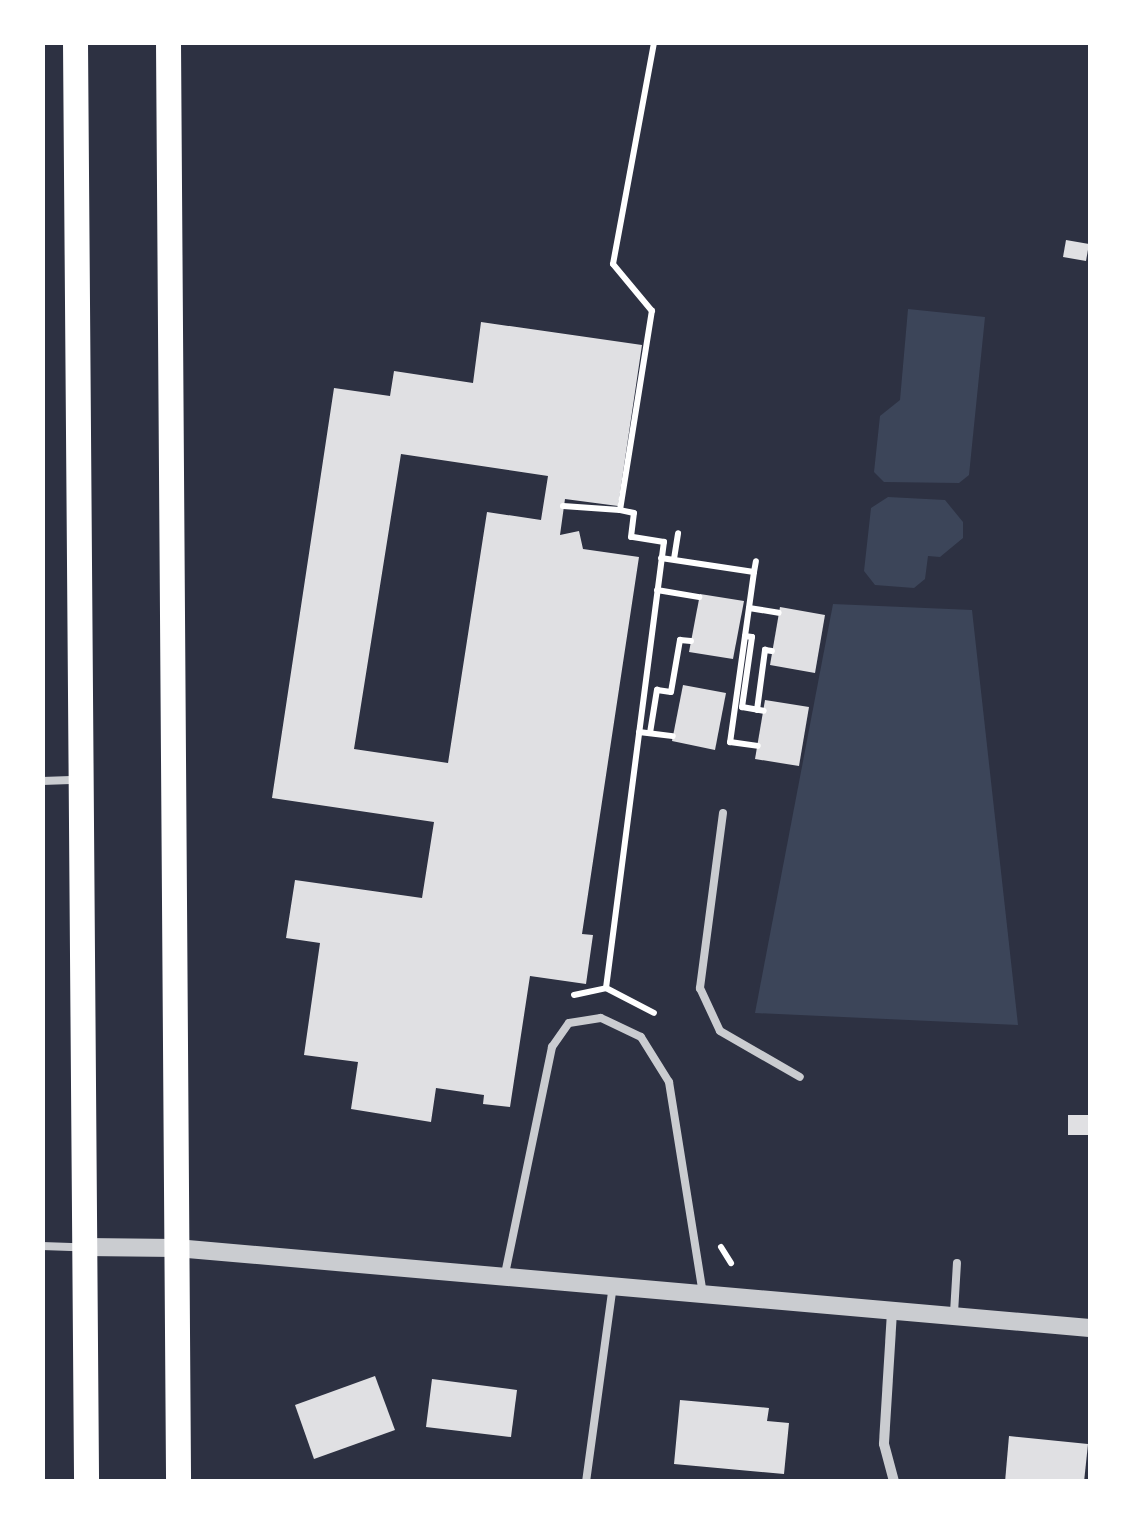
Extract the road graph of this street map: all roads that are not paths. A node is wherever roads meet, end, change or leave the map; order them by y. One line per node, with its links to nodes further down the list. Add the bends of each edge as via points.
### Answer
1 (75, 42): 3 (main road)
2 (168, 42): 9 (main road)
3 (78, 780): 4 (lane); 8 (main road)
4 (42, 781)
5 (723, 813): 6 (lane, via 700,988 720,1031)
6 (800, 1077)
7 (42, 1246): 8 (lane)
8 (84, 1247): 9 (street); 17 (main road)
9 (176, 1248): 11 (street); 18 (main road)
10 (957, 1262): 15 (lane)
11 (504, 1276): 12 (street); 13 (lane, via 552,1047 569,1023 601,1018 641,1037 669,1082)
12 (612, 1286): 13 (street); 19 (lane)
13 (702, 1294): 14 (street)
14 (892, 1312): 15 (street); 20 (street, via 884,1444)
15 (954, 1318): 16 (street)
16 (1090, 1328)
17 (86, 1482)
18 (178, 1482)
19 (586, 1482)
20 (894, 1482)

